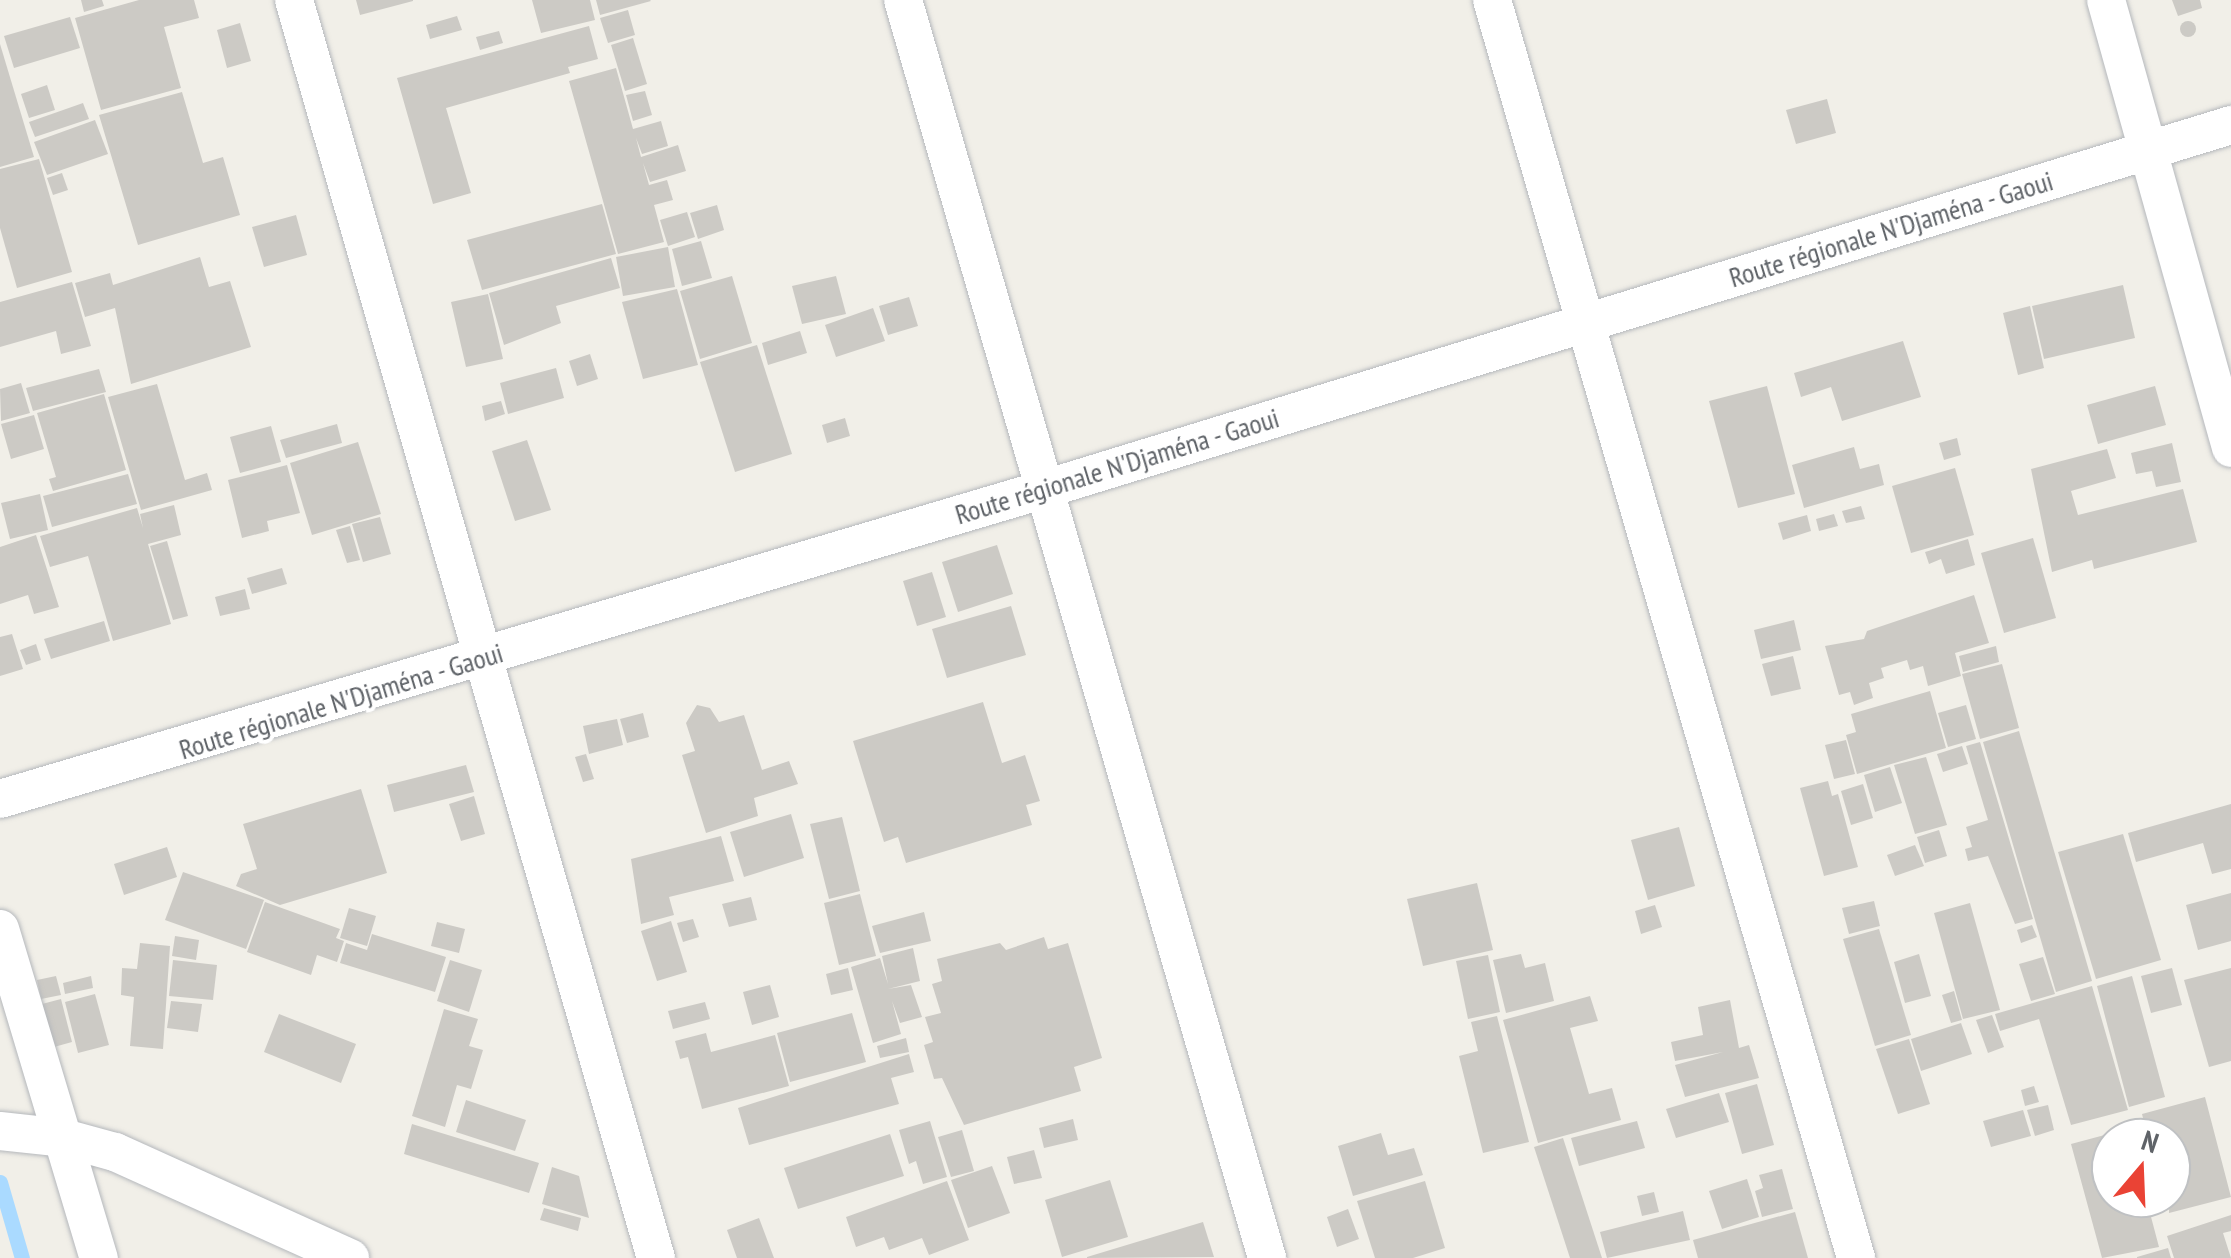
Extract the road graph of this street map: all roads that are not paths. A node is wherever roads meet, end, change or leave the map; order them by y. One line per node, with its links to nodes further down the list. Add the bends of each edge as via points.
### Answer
1 (294, 0): 10 (street)
2 (904, 0): 9 (street)
3 (1492, 0): 7 (street)
4 (2106, 0): 6 (street)
5 (2231, 125): 6 (street, Route régionale N'Djaména - Gaoui)
6 (2146, 151): 7 (street, Route régionale N'Djaména - Gaoui); 8 (street)
7 (1585, 323): 9 (street, Route régionale N'Djaména - Gaoui); 18 (street)
8 (2231, 448)
9 (1045, 488): 10 (street, Route régionale N'Djaména - Gaoui); 17 (street)
10 (488, 656): 11 (street, Route régionale N'Djaména - Gaoui); 16 (street)
11 (0, 799)
12 (0, 928): 13 (street)
13 (32, 1135): 14 (street); 15 (street, via 115,1152)
14 (100, 1258)
15 (350, 1258)
16 (656, 1258)
17 (1267, 1258)
18 (1856, 1258)

